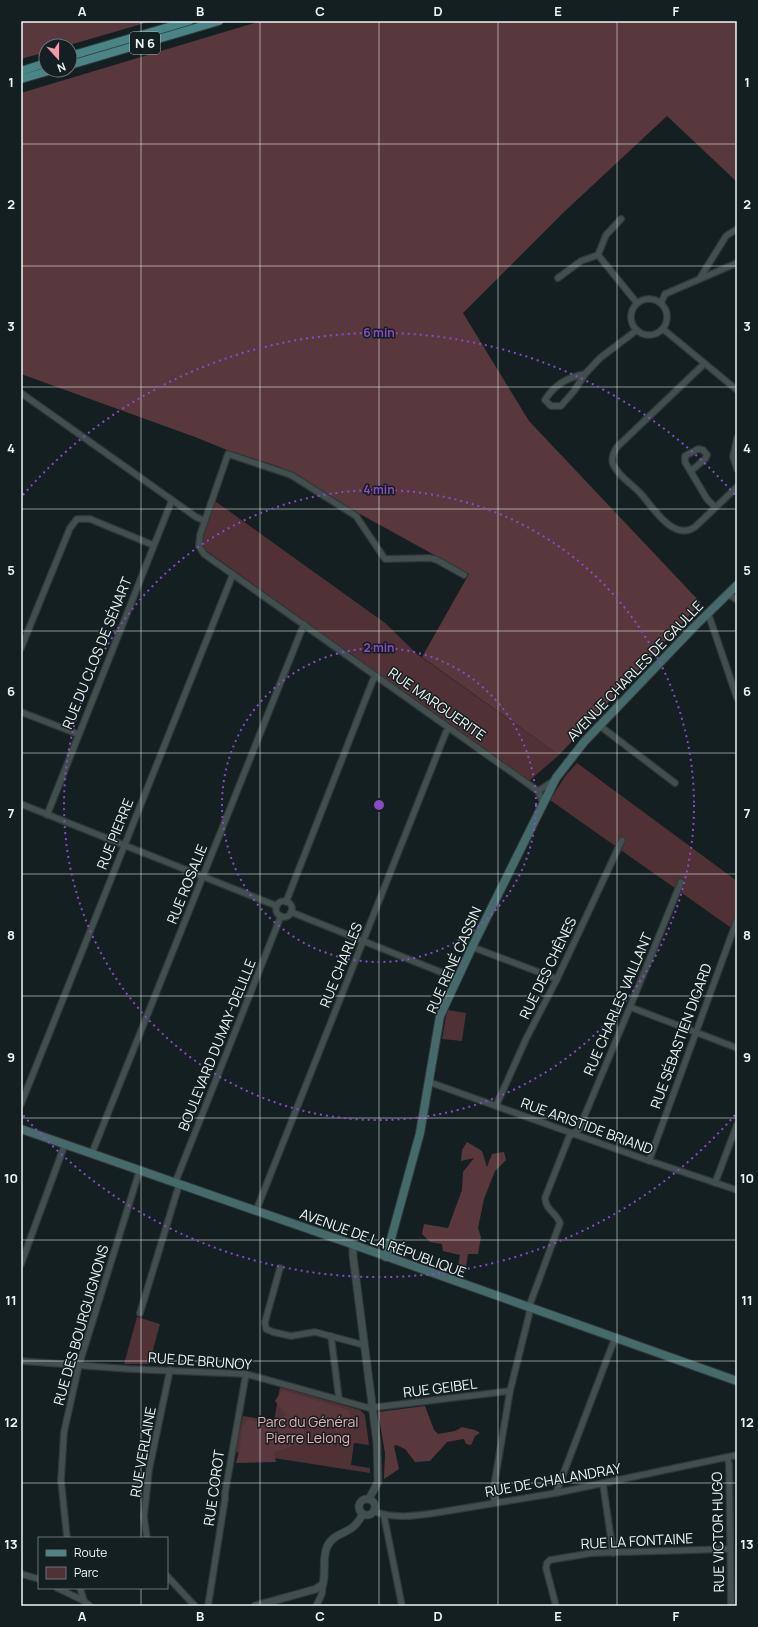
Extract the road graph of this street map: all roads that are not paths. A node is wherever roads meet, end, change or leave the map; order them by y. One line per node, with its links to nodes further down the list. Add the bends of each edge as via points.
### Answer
1 (190, 21): 3 (main road, N 6)
2 (219, 21): 4 (main road, N 6)
3 (78, 54)
4 (78, 63)
5 (38, 66): 6 (main road)
6 (21, 71)
7 (38, 74): 8 (main road)
8 (21, 79)
9 (621, 219): 11 (street, via 606,235)
10 (737, 229): 14 (street, via 726,236)
11 (598, 255): 13 (street, via 581,261); 15 (street)
12 (737, 263): 14 (street)
13 (558, 278)
14 (700, 278): 16 (street, via 665,294)
15 (637, 303): 16 (street, via 648,299); 18 (street, via 631,314 631,321)
16 (661, 303): 17 (street, via 667,313 667,322)
17 (663, 329): 18 (street, via 649,335); 19 (street)
18 (637, 330): 20 (street, via 600,358)
19 (704, 364): 21 (street); 29 (street, via 612,454 616,470 641,494 663,521 675,529 690,530)
20 (585, 374): 20 (street, via 561,406 551,406 545,400 550,392 563,382)
21 (737, 390)
22 (21, 393): 28 (street)
23 (737, 438): 24 (street)
24 (736, 445): 25 (street, via 733,457)
25 (737, 469)
26 (691, 472): 29 (street)
27 (737, 487): 29 (street)
28 (172, 500): 30 (street); 31 (street, RUE DU CLOS DE SÉNART)
29 (715, 508)
30 (205, 521): 32 (street, RUE MARGUERITE, via 199,546 204,554); 33 (street, via 228,454 291,475 356,516 385,559 430,558)
31 (153, 545): 39 (street, via 90,519 77,519 70,528); 45 (street, RUE DU CLOS DE SÉNART)
32 (232, 574): 38 (street, RUE MARGUERITE); 53 (street, RUE PIERRE)
33 (464, 575)
34 (737, 585): 35 (main road, AVENUE CHARLES DE GAULLE)
35 (728, 594): 36 (street); 37 (main road, AVENUE CHARLES DE GAULLE)
36 (737, 600)
37 (708, 613): 41 (street); 43 (main road, AVENUE CHARLES DE GAULLE)
38 (304, 624): 40 (street, RUE MARGUERITE); 54 (street, RUE ROSALIE)
39 (21, 648)
40 (376, 676): 44 (street, RUE MARGUERITE); 56 (street)
41 (737, 698)
42 (21, 712): 45 (street)
43 (600, 726): 46 (main road, AVENUE CHARLES DE GAULLE); 47 (street)
44 (449, 728): 48 (street, RUE MARGUERITE); 61 (street, RUE CHARLES)
45 (78, 734): 51 (street, RUE DU CLOS DE SÉNART)
46 (556, 778): 48 (street); 49 (main road, RUE RENÉ CASSIN)
47 (675, 783)
48 (538, 791): 49 (street)
49 (543, 802): 62 (main road, RUE RENÉ CASSIN)
50 (21, 804): 51 (street)
51 (47, 815): 53 (street)
52 (622, 840): 64 (street, RUE DES CHÊNES)
53 (124, 846): 54 (street); 69 (street, RUE PIERRE)
54 (202, 876): 57 (street); 75 (street, RUE ROSALIE)
55 (681, 882): 65 (street, RUE CHARLES VAILLANT)
56 (286, 902): 57 (street, via 280,902); 58 (street, via 291,907)
57 (277, 906): 59 (street, via 277,913)
58 (291, 912): 59 (street, via 286,917); 61 (street)
59 (281, 916): 79 (street, BOULEVARD DUMAY-DELILLE)
60 (737, 920): 66 (street, RUE SÉBASTIEN DIGARD)
61 (364, 940): 63 (street); 81 (street, RUE CHARLES)
62 (472, 947): 63 (main road, RUE RENÉ CASSIN); 64 (street)
63 (458, 979): 68 (main road, RUE RENÉ CASSIN, via 440,1016)
64 (557, 979): 70 (street, RUE DES CHÊNES)
65 (630, 1007): 66 (street); 73 (street, RUE CHARLES VAILLANT, via 578,1129)
66 (696, 1031): 67 (street); 76 (street, RUE SÉBASTIEN DIGARD)
67 (737, 1048)
68 (429, 1082): 70 (street, RUE ARISTIDE BRIAND); 83 (main road, RUE RENÉ CASSIN, via 420,1133)
69 (21, 1104)
70 (496, 1106): 73 (street, RUE ARISTIDE BRIAND)
71 (737, 1125): 78 (street)
72 (21, 1129): 74 (main road, AVENUE DE LA RÉPUBLIQUE)
73 (573, 1133): 76 (street, RUE ARISTIDE BRIAND); 86 (street, RUE CHARLES VAILLANT, via 569,1136 545,1198 546,1205 560,1223)
74 (65, 1144): 75 (main road, AVENUE DE LA RÉPUBLIQUE); 84 (street)
75 (92, 1153): 77 (main road, AVENUE DE LA RÉPUBLIQUE)
76 (649, 1161): 78 (street, RUE ARISTIDE BRIAND)
77 (140, 1169): 79 (main road, AVENUE DE LA RÉPUBLIQUE); 92 (street, RUE DES BOURGUIGNONS)
78 (715, 1183): 80 (street, RUE ARISTIDE BRIAND)
79 (177, 1184): 81 (main road, AVENUE DE LA RÉPUBLIQUE); 87 (street, BOULEVARD DUMAY-DELILLE)
80 (737, 1190)
81 (256, 1211): 82 (main road, AVENUE DE LA RÉPUBLIQUE)
82 (353, 1245): 83 (main road, AVENUE DE LA RÉPUBLIQUE); 90 (street)
83 (386, 1257): 86 (main road, AVENUE DE LA RÉPUBLIQUE)
84 (21, 1264)
85 (280, 1268): 88 (street, via 265,1322 266,1328 291,1336 315,1332)
86 (530, 1309): 89 (main road, AVENUE DE LA RÉPUBLIQUE); 96 (street)
87 (140, 1313)
88 (331, 1336): 90 (street); 97 (street)
89 (615, 1338): 95 (main road, AVENUE DE LA RÉPUBLIQUE); 102 (street)
90 (364, 1345): 98 (street)
91 (21, 1361): 92 (street, RUE DE BRUNOY)
92 (79, 1365): 93 (street, RUE DE BRUNOY); 108 (street, RUE DES BOURGUIGNONS, via 64,1432 61,1480)
93 (170, 1370): 94 (street, RUE DE BRUNOY); 109 (street, RUE VERLAINE, via 149,1470 144,1517)
94 (246, 1374): 97 (street, RUE DE BRUNOY); 121 (street, RUE COROT)
95 (737, 1382)
96 (510, 1391): 98 (street, RUE GEIBEL); 104 (street, via 493,1492)
97 (339, 1399): 98 (street, RUE DE BRUNOY)
98 (372, 1408): 103 (street, via 378,1443 379,1478)
99 (737, 1456): 100 (street, RUE DE CHALANDRAY)
100 (728, 1458): 101 (street, RUE DE CHALANDRAY); 110 (street, RUE VICTOR HUGO)
101 (603, 1484): 102 (street, RUE DE CHALANDRAY); 111 (street)
102 (556, 1493): 104 (street, RUE DE CHALANDRAY)
103 (369, 1500): 105 (street, via 374,1504); 106 (street, via 359,1504)
104 (494, 1503): 107 (street, RUE DE CHALANDRAY, via 421,1515)
105 (374, 1511): 106 (street); 107 (street, RUE DE CHALANDRAY)
106 (363, 1514): 115 (street, via 355,1525 332,1539 328,1546)
107 (384, 1516): 124 (street)
108 (67, 1537)
109 (147, 1537)
110 (730, 1549): 111 (street, RUE LA FONTAINE); 126 (street, RUE VICTOR HUGO)
111 (613, 1553): 125 (street, RUE LA FONTAINE, via 592,1553 550,1560 546,1563)
112 (21, 1574): 114 (street)
113 (168, 1577): 120 (street)
114 (38, 1580)
115 (323, 1584): 122 (street, via 316,1589); 123 (street, via 322,1594)
116 (59, 1589): 118 (street)
117 (80, 1589): 118 (street)
118 (84, 1601): 119 (street)
119 (90, 1606)
120 (195, 1606)
121 (208, 1606)
122 (255, 1606)
123 (316, 1606)
124 (402, 1606)
125 (556, 1606)
126 (731, 1606)

